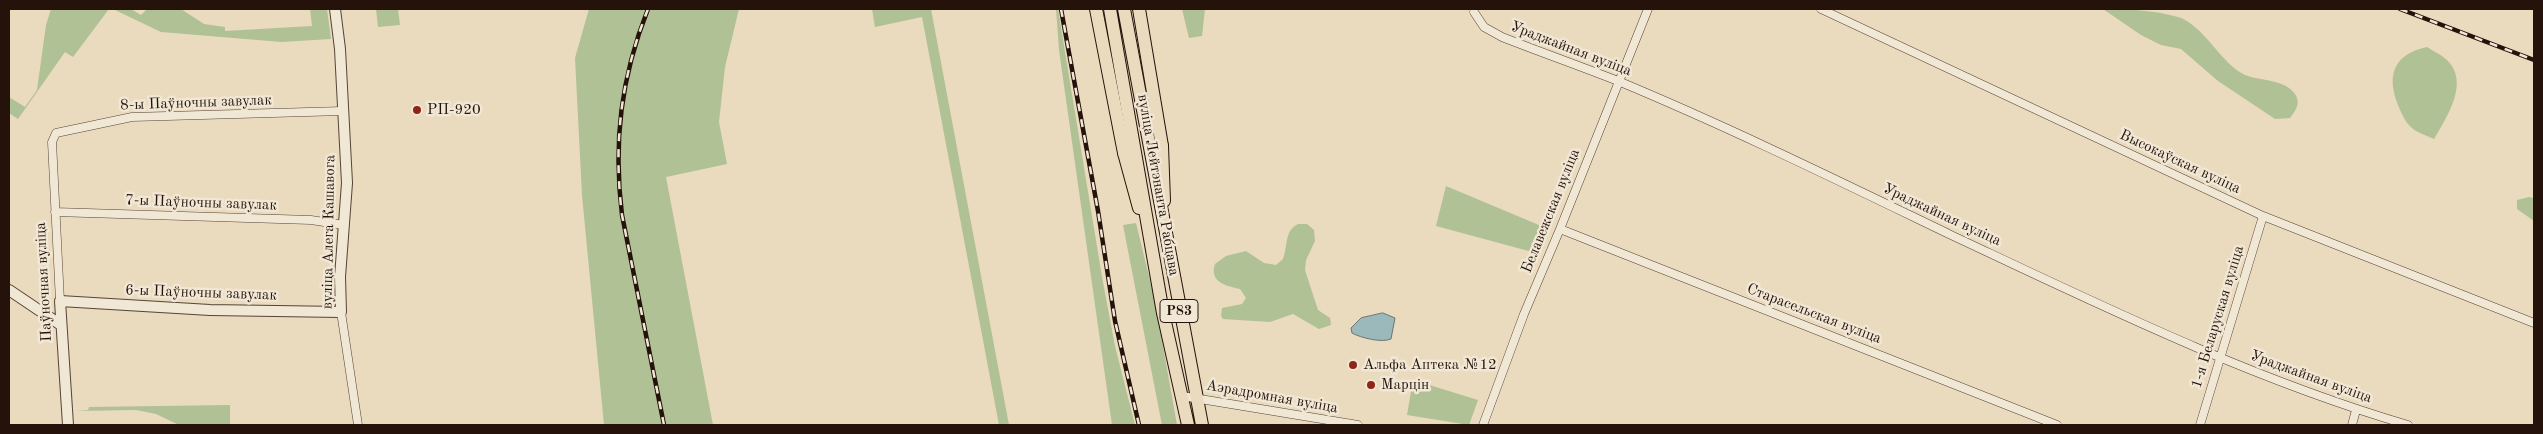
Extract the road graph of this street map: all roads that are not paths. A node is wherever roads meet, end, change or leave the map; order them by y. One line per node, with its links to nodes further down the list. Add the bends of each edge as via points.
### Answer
1 (335, 9): 10 (street, вуліца Алега Кашавога)
2 (1096, 9): 18 (main road, вуліца Лейтэнанта Рабцава, via 1124,153)
3 (1110, 9): 12 (main road, вуліца Лейтэнанта Рабцава / Р83)
4 (1124, 9): 12 (main road, вуліца Лейтэнанта Рабцава / Р83)
5 (1139, 9): 15 (main road, вуліца Лейтэнанта Рабцава, via 1162,146 1165,184)
6 (1648, 9): 9 (street, Белавежская вуліца)
7 (1822, 9): 14 (street, Высокаўская вуліца)
8 (1474, 12): 9 (street, Ураджайная вуліца, via 1484,27 1502,37)
9 (1618, 81): 17 (street, Белавежская вуліца); 24 (street, Ураджайная вуліца, via 1787,156 2101,306)
10 (343, 110): 11 (street, 8-ы Паўночны завулак, via 132,117 61,131); 16 (street, вуліца Алега Кашавога, via 347,183)
11 (53, 137): 13 (street, Паўночная вуліца)
12 (1144, 157): 15 (main road, вуліца Лейтэнанта Рабцава / Р83); 18 (main road, вуліца Лейтэнанта Рабцава / Р83)
13 (56, 212): 16 (street, 7-ы Паўночны завулак, via 311,220); 20 (street, Паўночная вуліца)
14 (2263, 216): 22 (street, Высокаўская вуліца); 24 (street, 1-я Беларуская вуліца)
15 (1162, 223): 26 (main road, вуліца Лейтэнанта Рабцава / Р83)
16 (344, 225): 21 (street, вуліца Алега Кашавога, via 340,277)
17 (1560, 229): 33 (street, Белавежская вуліца); 34 (street, Старасельская вуліца)
18 (1151, 246): 25 (main road, вуліца Лейтэнанта Рабцава / Р83)
19 (9, 290): 23 (street)
20 (60, 301): 21 (street, 6-ы Паўночны завулак, via 210,310); 23 (street, Паўночная вуліца)
21 (342, 312): 29 (street, вуліца Алега Кашавога)
22 (2534, 323)
23 (62, 325): 28 (street, Паўночная вуліца)
24 (2221, 358): 27 (street, Ураджайная вуліца); 35 (street, 1-я Беларуская вуліца)
25 (1182, 396): 26 (street, Аэрадромная вуліца); 30 (main road, вуліца Лейтэнанта Рабцава / Р83)
26 (1196, 398): 31 (main road, вуліца Лейтэнанта Рабцава / Р83); 32 (street, Аэрадромная вуліца)
27 (2356, 410): 36 (street); 37 (street, Ураджайная вуліца)
28 (68, 425)
29 (358, 425)
30 (1188, 425)
31 (1202, 425)
32 (1358, 425)
33 (1483, 425)
34 (2057, 425)
35 (2200, 425)
36 (2352, 425)
37 (2408, 425)

